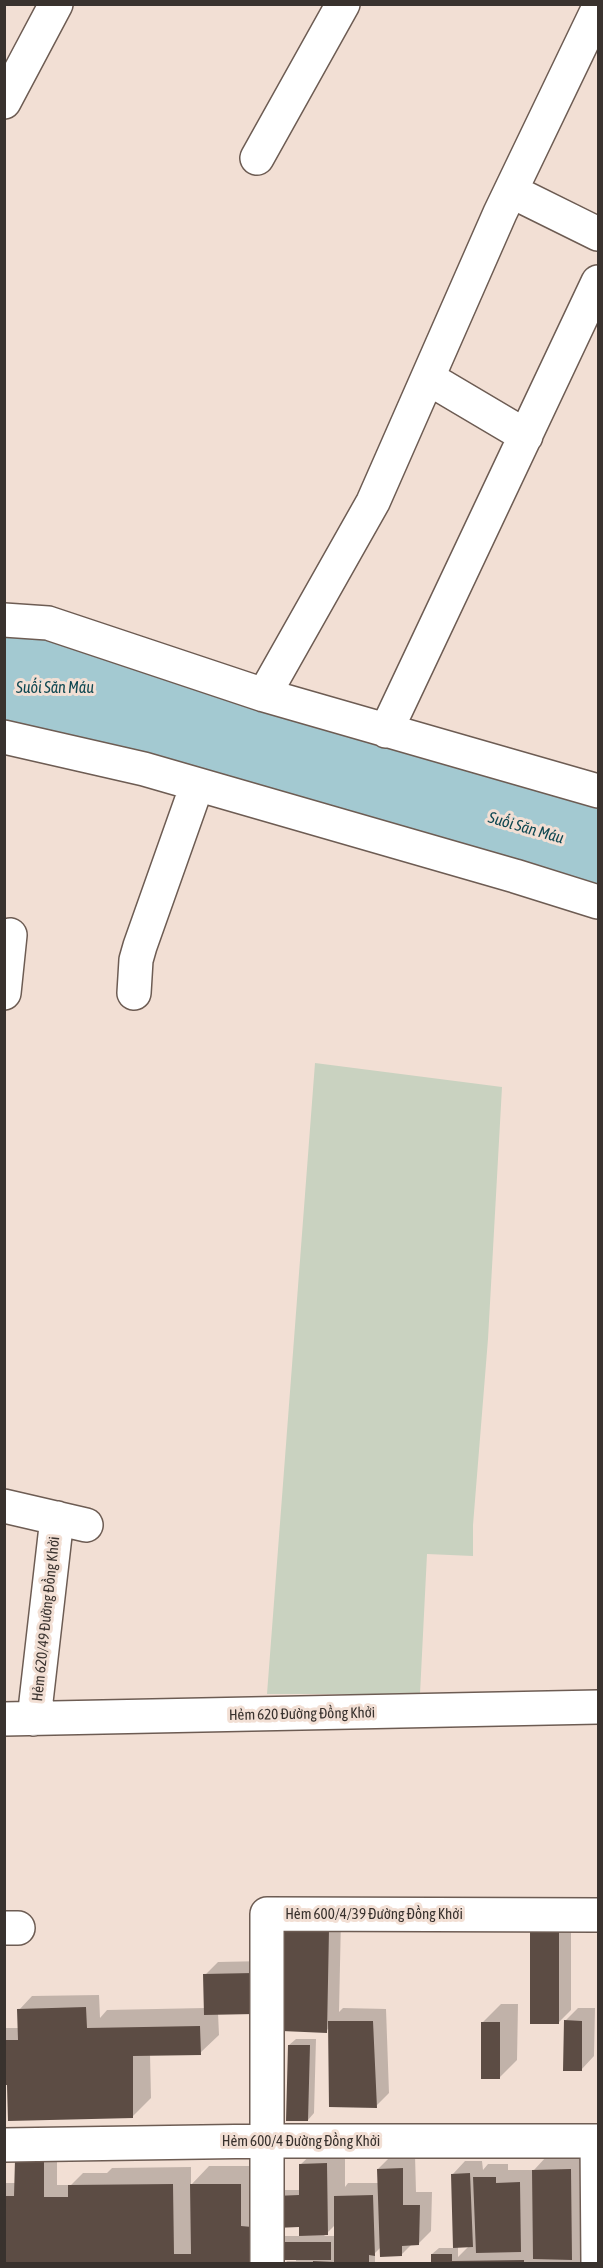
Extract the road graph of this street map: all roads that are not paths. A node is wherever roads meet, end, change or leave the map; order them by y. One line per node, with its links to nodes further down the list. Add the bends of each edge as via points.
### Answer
1 (57, 4): 4 (street)
2 (343, 4): 5 (street)
3 (598, 9): 6 (street)
4 (4, 102)
5 (257, 158)
6 (511, 190): 7 (street); 9 (street)
7 (598, 234)
8 (598, 282): 10 (street)
9 (428, 378): 10 (street); 12 (street, via 373,502)
10 (526, 436): 13 (street)
11 (4, 620): 12 (street, via 48,623)
12 (264, 695): 13 (street)
13 (386, 731): 16 (street)
14 (4, 737): 15 (street)
15 (197, 785): 17 (street); 20 (street, via 137,953)
16 (598, 791)
17 (598, 902)
18 (10, 935): 19 (street)
19 (4, 993)
20 (134, 993)
21 (4, 1506): 23 (street, Hẻm 620/49 Đường Đồng Khởi, via 71,1522)
22 (598, 1707): 23 (street, Hẻm 620 Đường Đồng Khởi)
23 (19, 1719)
24 (598, 1915): 25 (street, Hẻm 600/4/39 Đường Đồng Khởi, via 267,1914)
25 (268, 2140): 26 (street, Hẻm 600/4 Đường Đồng Khởi); 27 (street, Hẻm 600/4 Đường Đồng Khởi); 28 (street)
26 (598, 2141): 29 (street)
27 (4, 2145)
28 (267, 2264)
29 (598, 2264)

